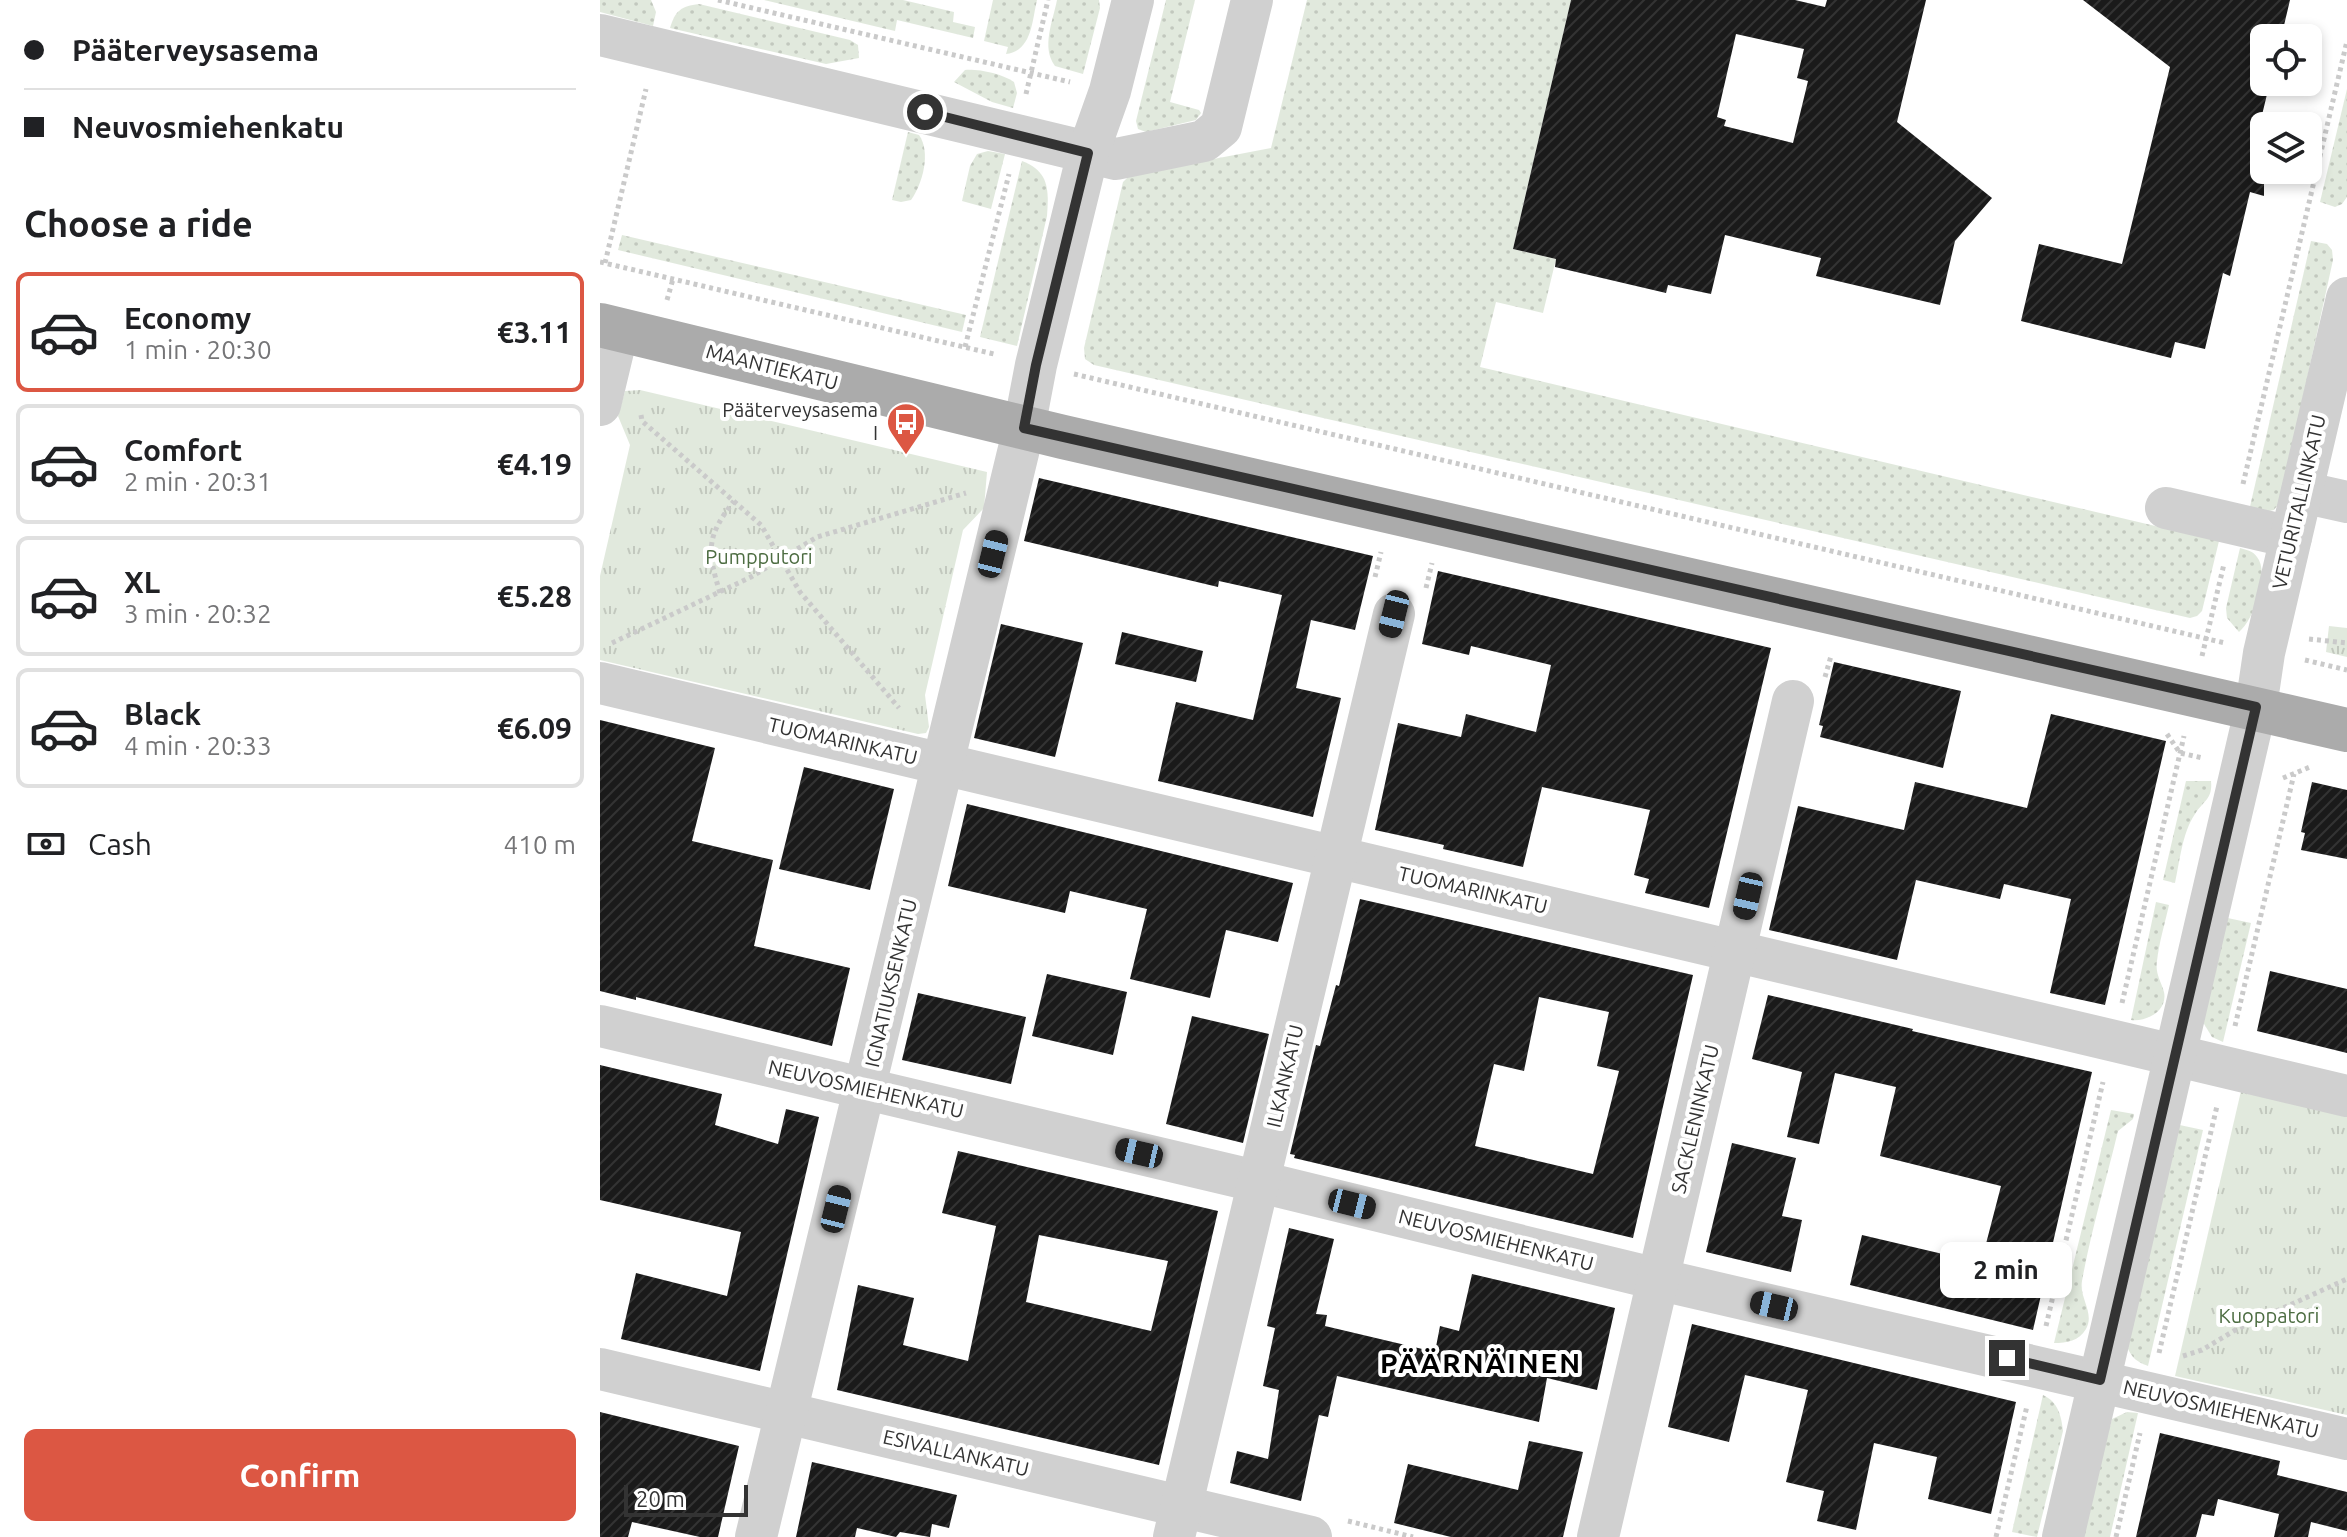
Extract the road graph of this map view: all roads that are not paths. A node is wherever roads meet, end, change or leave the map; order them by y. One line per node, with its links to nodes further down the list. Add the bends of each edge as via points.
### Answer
1 (1252, 0): 4 (street, via 1221,127 1204,141 1116,159)
2 (1132, 1): 4 (street, IGNATIUKSENKATU)
3 (600, 35): 4 (street)
4 (1088, 153): 8 (street, IGNATIUKSENKATU)
5 (2347, 298): 9 (street, VETURITALLINKATU)
6 (609, 328): 7 (street); 8 (main road, MAANTIEKATU)
7 (620, 406)
8 (1024, 428): 16 (main road, MAANTIEKATU); 18 (street, IGNATIUKSENKATU)
9 (2302, 492): 10 (street); 12 (street, VETURITALLINKATU)
10 (2347, 502)
11 (2166, 508): 12 (street)
12 (2291, 537): 16 (street, VETURITALLINKATU)
13 (1398, 595): 19 (street, ILKANKATU)
14 (600, 683): 18 (street, TUOMARINKATU)
15 (1808, 693): 20 (street, SACKLENINKATU)
16 (2256, 707): 17 (main road, MAANTIEKATU); 22 (street, VETURITALLINKATU)
17 (2347, 730)
18 (942, 764): 19 (street, TUOMARINKATU); 23 (street, IGNATIUKSENKATU)
19 (1336, 857): 20 (street, TUOMARINKATU); 25 (street, ILKANKATU)
20 (1735, 952): 22 (street, TUOMARINKATU); 26 (street, SACKLENINKATU)
21 (600, 1026): 23 (street, NEUVOSMIEHENKATU)
22 (2175, 1055): 24 (street, TUOMARINKATU); 28 (street, VETURITALLINKATU)
23 (866, 1089): 25 (street, NEUVOSMIEHENKATU); 29 (street, IGNATIUKSENKATU)
24 (2347, 1096)
25 (1260, 1182): 26 (street, NEUVOSMIEHENKATU); 31 (street, ILKANKATU)
26 (1657, 1279): 28 (street, NEUVOSMIEHENKATU); 34 (street, SACKLENINKATU)
27 (600, 1369): 29 (street, ESIVALLANKATU)
28 (2100, 1380): 30 (street, NEUVOSMIEHENKATU, via 2153,1379); 35 (street, VETURITALLINKATU)
29 (785, 1412): 31 (street, ESIVALLANKATU); 32 (street, IGNATIUKSENKATU)
30 (2347, 1439)
31 (1178, 1522): 33 (street, ESIVALLANKATU)
32 (756, 1537)
33 (1311, 1537)
34 (1598, 1537)
35 (2063, 1537)

